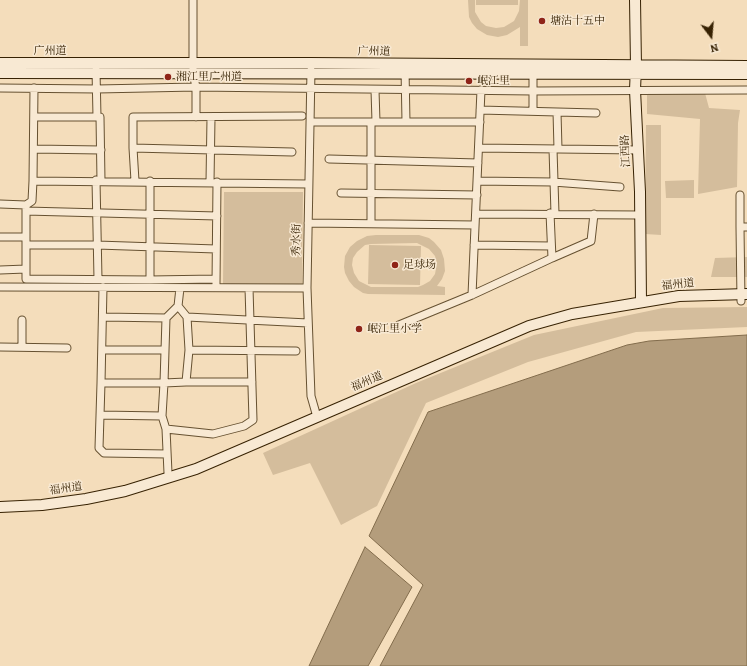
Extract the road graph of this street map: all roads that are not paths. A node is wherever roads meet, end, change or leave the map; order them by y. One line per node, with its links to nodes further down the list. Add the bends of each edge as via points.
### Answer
1 (193, 0): 6 (street)
2 (635, 0): 10 (street, 江西路)
3 (0, 63): 5 (street, 广州道)
4 (747, 66): 10 (street, 广州道)
5 (96, 68): 6 (street, 广州道); 11 (street, 广州道); 16 (street)
6 (193, 68): 7 (street, 广州道); 13 (street)
7 (311, 68): 8 (street, 广州道); 17 (street, 秀水街)
8 (405, 69): 9 (street, 广州道); 19 (street)
9 (533, 69): 10 (street, 广州道); 21 (street)
10 (636, 70): 12 (street, 广州道); 22 (street, 江西路)
11 (0, 73)
12 (747, 74)
13 (196, 87): 16 (street); 17 (street); 31 (street)
14 (0, 88): 15 (street)
15 (34, 88): 16 (street); 29 (street)
16 (97, 89): 30 (street)
17 (310, 89): 18 (street); 33 (street, 秀水街)
18 (375, 90): 19 (street); 34 (street)
19 (406, 90): 20 (street); 35 (street)
20 (481, 90): 21 (street); 24 (street)
21 (533, 90): 22 (street); 25 (street)
22 (635, 90): 23 (street); 43 (street, 江西路)
23 (747, 90)
24 (480, 110): 25 (street); 36 (street)
25 (533, 111): 26 (street)
26 (557, 112): 27 (street); 40 (street)
27 (596, 113)
28 (302, 116): 32 (street)
29 (34, 117): 30 (street); 37 (street)
30 (97, 117): 41 (street, via 100,117)
31 (196, 117): 32 (street); 38 (street, via 133,117)
32 (210, 118): 42 (street)
33 (310, 122): 34 (street); 55 (street, 秀水街)
34 (373, 122): 35 (street); 46 (street)
35 (406, 122): 36 (street)
36 (480, 122): 39 (street)
37 (34, 148): 41 (street); 48 (street)
38 (133, 148): 42 (street); 50 (street)
39 (479, 148): 40 (street); 47 (street)
40 (556, 149): 43 (street); 54 (street)
41 (101, 150): 49 (street)
42 (210, 150): 44 (street); 53 (street)
43 (638, 150): 68 (street, 江西路)
44 (292, 152)
45 (329, 159): 46 (street)
46 (371, 160): 47 (street); 58 (street)
47 (478, 163): 51 (street)
48 (33, 181): 49 (street); 62 (street, via 32,202)
49 (99, 181): 50 (street); 63 (street)
50 (135, 181): 52 (street)
51 (477, 181): 54 (street); 59 (street)
52 (150, 182): 53 (street); 64 (street)
53 (214, 182): 55 (street); 69 (street)
54 (554, 182): 56 (street); 66 (street)
55 (308, 184): 70 (street, 秀水街)
56 (620, 186)
57 (341, 193): 58 (street)
58 (371, 194): 59 (street); 71 (street)
59 (477, 195): 65 (street)
60 (740, 195): 73 (street)
61 (0, 204): 62 (street)
62 (26, 208): 63 (street); 75 (street)
63 (97, 213): 64 (street); 77 (street)
64 (150, 214): 69 (street); 80 (street)
65 (476, 214): 66 (street); 72 (street)
66 (552, 214): 67 (street); 79 (street)
67 (594, 214): 68 (street); 83 (street, via 591,241)
68 (640, 215): 97 (street, 江西路)
69 (217, 216): 81 (street)
70 (308, 223): 71 (street); 94 (street, 秀水街)
71 (371, 223): 72 (street)
72 (475, 225): 78 (street)
73 (743, 227): 82 (street)
74 (0, 237): 75 (street)
75 (26, 237): 76 (street)
76 (26, 245): 77 (street); 84 (street)
77 (96, 245): 80 (street); 86 (street)
78 (474, 245): 79 (street); 96 (street)
79 (551, 246): 83 (street)
80 (150, 247): 81 (street); 88 (street)
81 (216, 249): 87 (street)
82 (742, 253): 95 (street)
83 (552, 258): 96 (street)
84 (26, 269): 85 (street); 86 (street, via 26,278)
85 (0, 270)
86 (98, 279): 88 (street)
87 (216, 279): 88 (street); 92 (street)
88 (150, 280)
89 (0, 287): 90 (street)
90 (103, 287): 91 (street); 99 (street)
91 (180, 288): 92 (street); 98 (street)
92 (216, 288): 93 (street)
93 (249, 288): 94 (street); 103 (street)
94 (306, 288): 104 (street, 秀水街)
95 (743, 293): 97 (street, 福州道, via 680,290)
96 (472, 296): 105 (street)
97 (641, 299): 118 (street, 福州道, via 587,306 523,323)
98 (178, 306): 100 (street); 101 (street)
99 (103, 317): 101 (street); 109 (street)
100 (187, 317): 103 (street); 111 (street)
101 (166, 318): 110 (street)
102 (22, 320): 107 (street)
103 (250, 320): 104 (street); 112 (street)
104 (308, 323): 118 (street, 秀水街, via 311,396)
105 (399, 325)
106 (0, 347): 107 (street)
107 (22, 348): 108 (street)
108 (67, 348)
109 (102, 350): 110 (street); 116 (street)
110 (165, 350): 117 (street)
111 (189, 350): 112 (street); 114 (street)
112 (251, 350): 113 (street); 115 (street)
113 (296, 351)
114 (186, 382): 115 (street); 117 (street)
115 (252, 382): 121 (street, via 254,420 244,426 213,434)
116 (102, 383): 117 (street); 119 (street)
117 (164, 384): 120 (street)
118 (316, 414): 123 (street, 福州道); 125 (street, 福州道, via 196,469 125,491 42,505)
119 (100, 415): 120 (street); 122 (street, via 99,448 104,453)
120 (162, 416): 121 (street)
121 (166, 429): 122 (street)
122 (167, 454): 123 (street)
123 (168, 473): 124 (street, 福州道, via 92,493 45,499)
124 (0, 500)
125 (0, 507)

